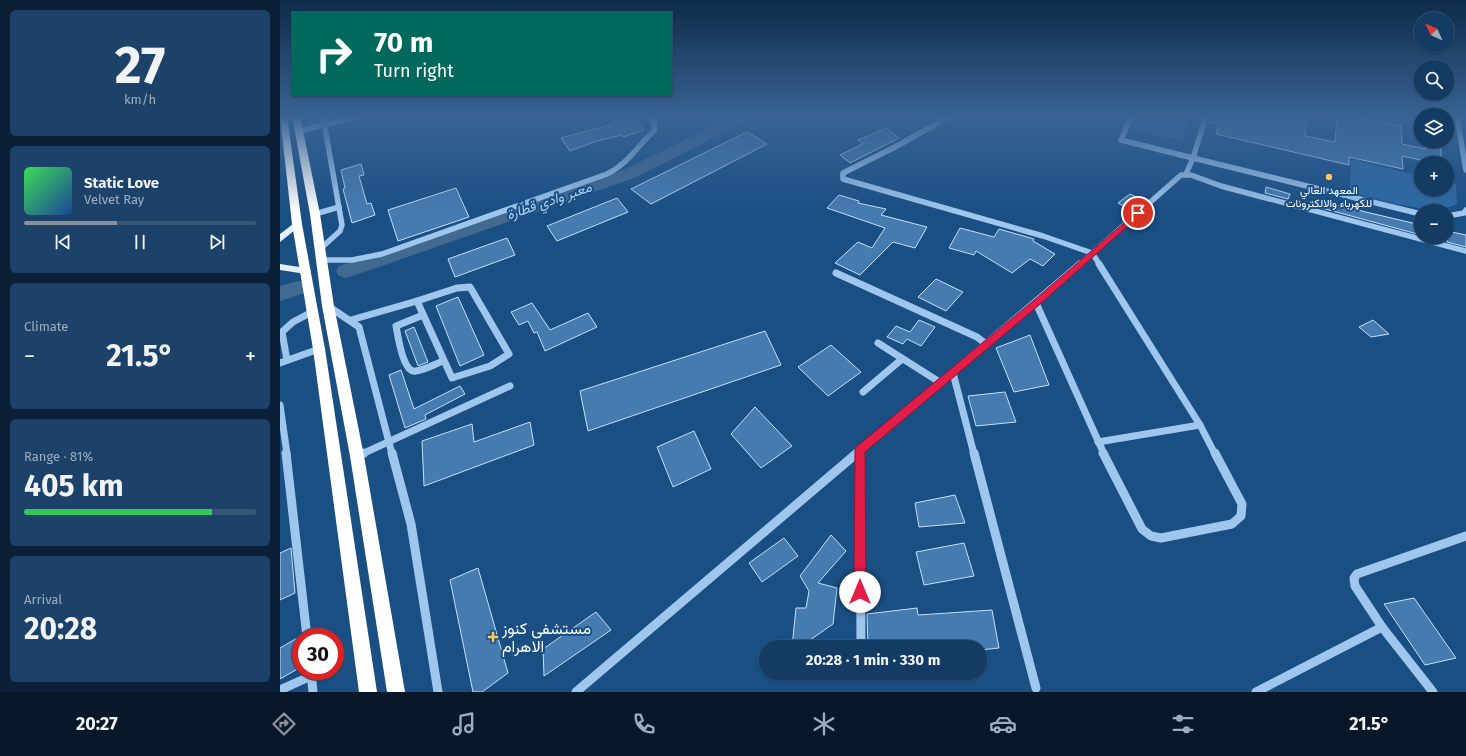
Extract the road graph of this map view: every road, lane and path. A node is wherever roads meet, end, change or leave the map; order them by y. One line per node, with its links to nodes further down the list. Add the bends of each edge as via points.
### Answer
1 (287, 148): 17 (highway)
2 (302, 148): 15 (highway)
3 (329, 148): 12 (street)
4 (637, 148): 21 (street, via 619,168 607,174 367,258 346,262)
5 (892, 148): 20 (street, via 843,173 843,179 1043,236)
6 (1154, 148): 9 (street)
7 (1196, 148): 9 (street)
8 (1462, 148): 10 (street)
9 (1193, 158): 11 (street); 14 (street)
10 (1466, 170)
11 (1186, 174): 19 (street, via 1221,186); 20 (street, via 1181,175)
12 (339, 207): 15 (street); 21 (street, via 342,225 340,231)
13 (1466, 210): 16 (street, via 1464,213)
14 (1414, 212)
15 (315, 214): 21 (highway)
16 (1454, 215)
17 (297, 224): 18 (main road); 23 (highway)
18 (280, 239)
19 (1466, 251)
20 (1092, 253): 26 (street); 42 (street)
21 (321, 255): 27 (highway)
22 (280, 267): 23 (main road)
23 (306, 271): 28 (highway)
24 (836, 273): 32 (street)
25 (417, 301): 29 (street); 30 (street); 35 (street, via 457,288 470,287 509,354 504,359 452,378)
26 (1036, 303): 32 (street); 44 (street)
27 (328, 306): 30 (street); 46 (highway)
28 (312, 312): 33 (highway); 36 (street, via 293,322 282,332)
29 (423, 315): 35 (street); 35 (street, via 396,326 405,364 409,370 415,372)
30 (351, 320): 43 (street, via 359,327)
31 (878, 343): 34 (street)
32 (986, 344): 37 (street)
33 (319, 349): 36 (street); 56 (highway)
34 (902, 359): 38 (street); 40 (street)
35 (443, 361)
36 (284, 362)
37 (953, 373): 38 (street); 53 (street)
38 (940, 383): 45 (street)
39 (510, 386): 43 (street)
40 (863, 392)
41 (280, 405): 49 (street)
42 (1200, 426): 44 (street); 44 (street, via 1242,504 1241,517 1232,524 1161,538 1151,536 1139,526)
43 (390, 440): 46 (street); 58 (street, via 411,524)
44 (1098, 442)
45 (860, 450): 50 (street); 59 (street)
46 (357, 456): 57 (highway)
47 (1466, 536): 48 (street, via 1357,574 1354,578 1355,586)
48 (1382, 627): 60 (street); 61 (street)
49 (306, 628)
50 (861, 640)
51 (298, 680): 54 (street)
52 (312, 680): 55 (street)
53 (1036, 688)
54 (280, 690)
55 (313, 692)
56 (368, 692)
57 (396, 692)
58 (438, 692)
59 (576, 692)
60 (1256, 692)
61 (1433, 692)

